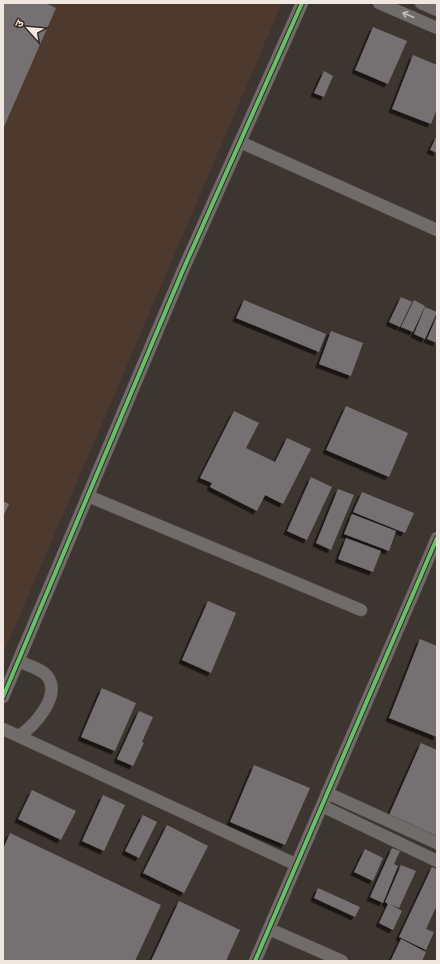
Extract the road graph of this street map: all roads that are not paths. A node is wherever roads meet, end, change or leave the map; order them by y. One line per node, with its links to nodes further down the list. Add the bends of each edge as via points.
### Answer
1 (302, 3): 6 (street)
2 (379, 3): 5 (street, one-way to 2)
3 (421, 3): 4 (street)
4 (437, 10)
5 (437, 28)
6 (240, 142): 7 (street); 8 (street)
7 (437, 230)
8 (88, 496): 10 (street); 11 (street)
9 (437, 538): 15 (street)
10 (361, 610)
11 (18, 661): 12 (street); 14 (street, via 48,676 51,684 46,708 37,721)
12 (3, 697)
13 (3, 729): 14 (street)
14 (19, 736): 19 (street)
15 (327, 793): 16 (street); 17 (street)
16 (322, 806): 18 (street); 19 (street)
17 (437, 843)
18 (437, 861)
19 (295, 864): 20 (street)
20 (268, 929): 21 (street); 22 (street)
21 (255, 961)
22 (342, 961)

